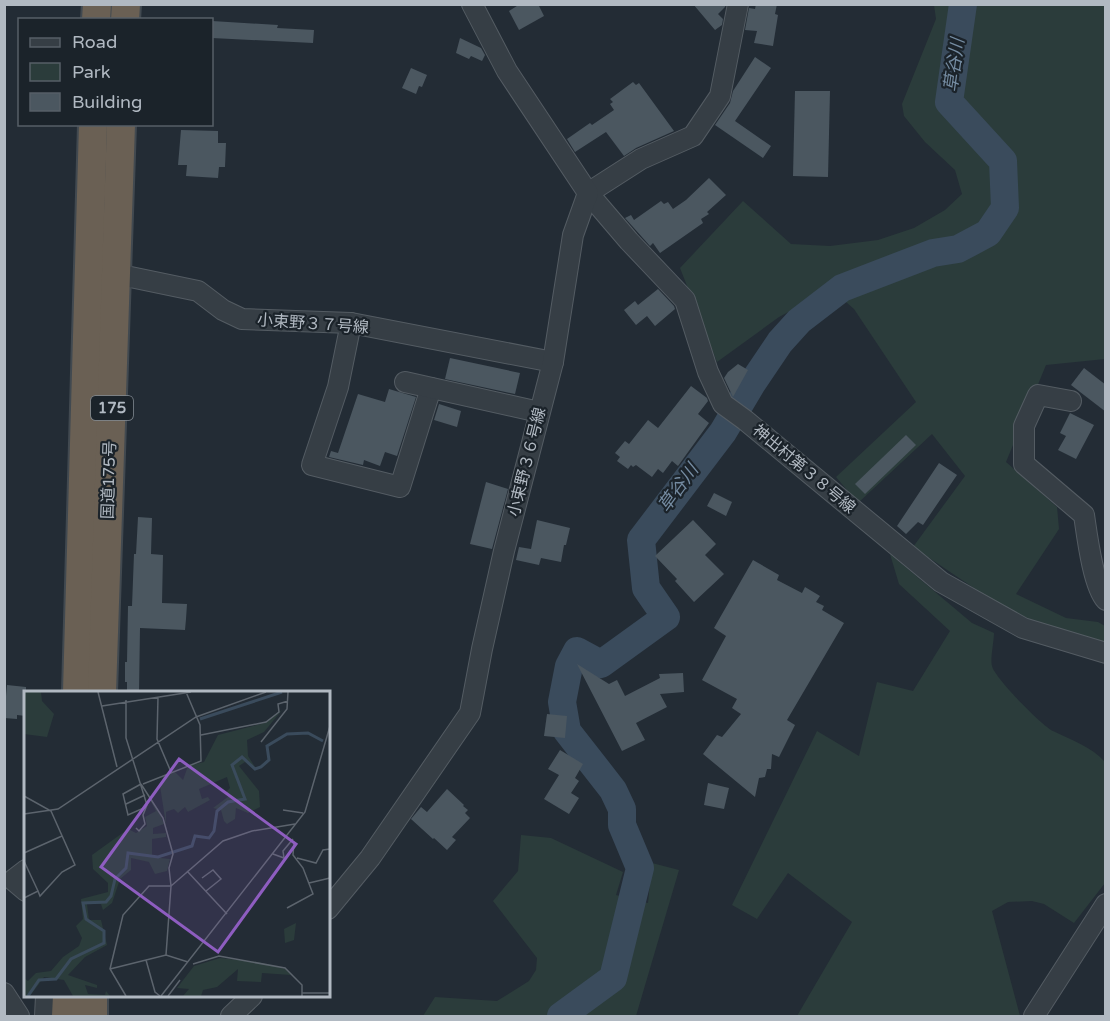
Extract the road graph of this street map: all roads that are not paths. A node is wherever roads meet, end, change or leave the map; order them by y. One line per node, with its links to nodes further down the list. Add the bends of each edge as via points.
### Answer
1 (472, 4): 5 (street, via 507,71)
2 (738, 4): 5 (street, via 720,96 693,136 641,159)
3 (93, 126): 16 (highway, 国道175号 / 175)
4 (122, 126): 6 (highway, 国道175号 / 175)
5 (588, 194): 8 (street, 小束野３６号線, via 573,235); 15 (street, 神出村第３８号線, via 685,300 708,372 723,404 941,582 1023,628)
6 (116, 274): 7 (street, 小束野３７号線, via 198,291 242,319); 17 (highway, 国道175号 / 175)
7 (351, 323): 8 (street, 小束野３７号線); 10 (street, via 338,387 312,465 400,487)
8 (553, 362): 12 (street, 小束野３６号線)
9 (405, 382): 10 (street)
10 (431, 388): 12 (street)
11 (1071, 401): 13 (street, via 1038,395 1024,426 1024,464 1084,515 1090,555)
12 (539, 412): 19 (street, 小束野３６号線, via 470,713 370,858)
13 (1101, 571): 14 (street, via 1100,595)
14 (1106, 600)
15 (1106, 653)
16 (76, 691)
17 (102, 691)
18 (1105, 904): 30 (street)
19 (330, 907)
20 (4, 993): 25 (street)
21 (46, 997): 26 (street)
22 (67, 997): 27 (highway)
23 (93, 997): 28 (highway)
24 (251, 997): 29 (street)
25 (19, 1017)
26 (45, 1017)
27 (66, 1017)
28 (93, 1017)
29 (231, 1017)
30 (1034, 1017)

